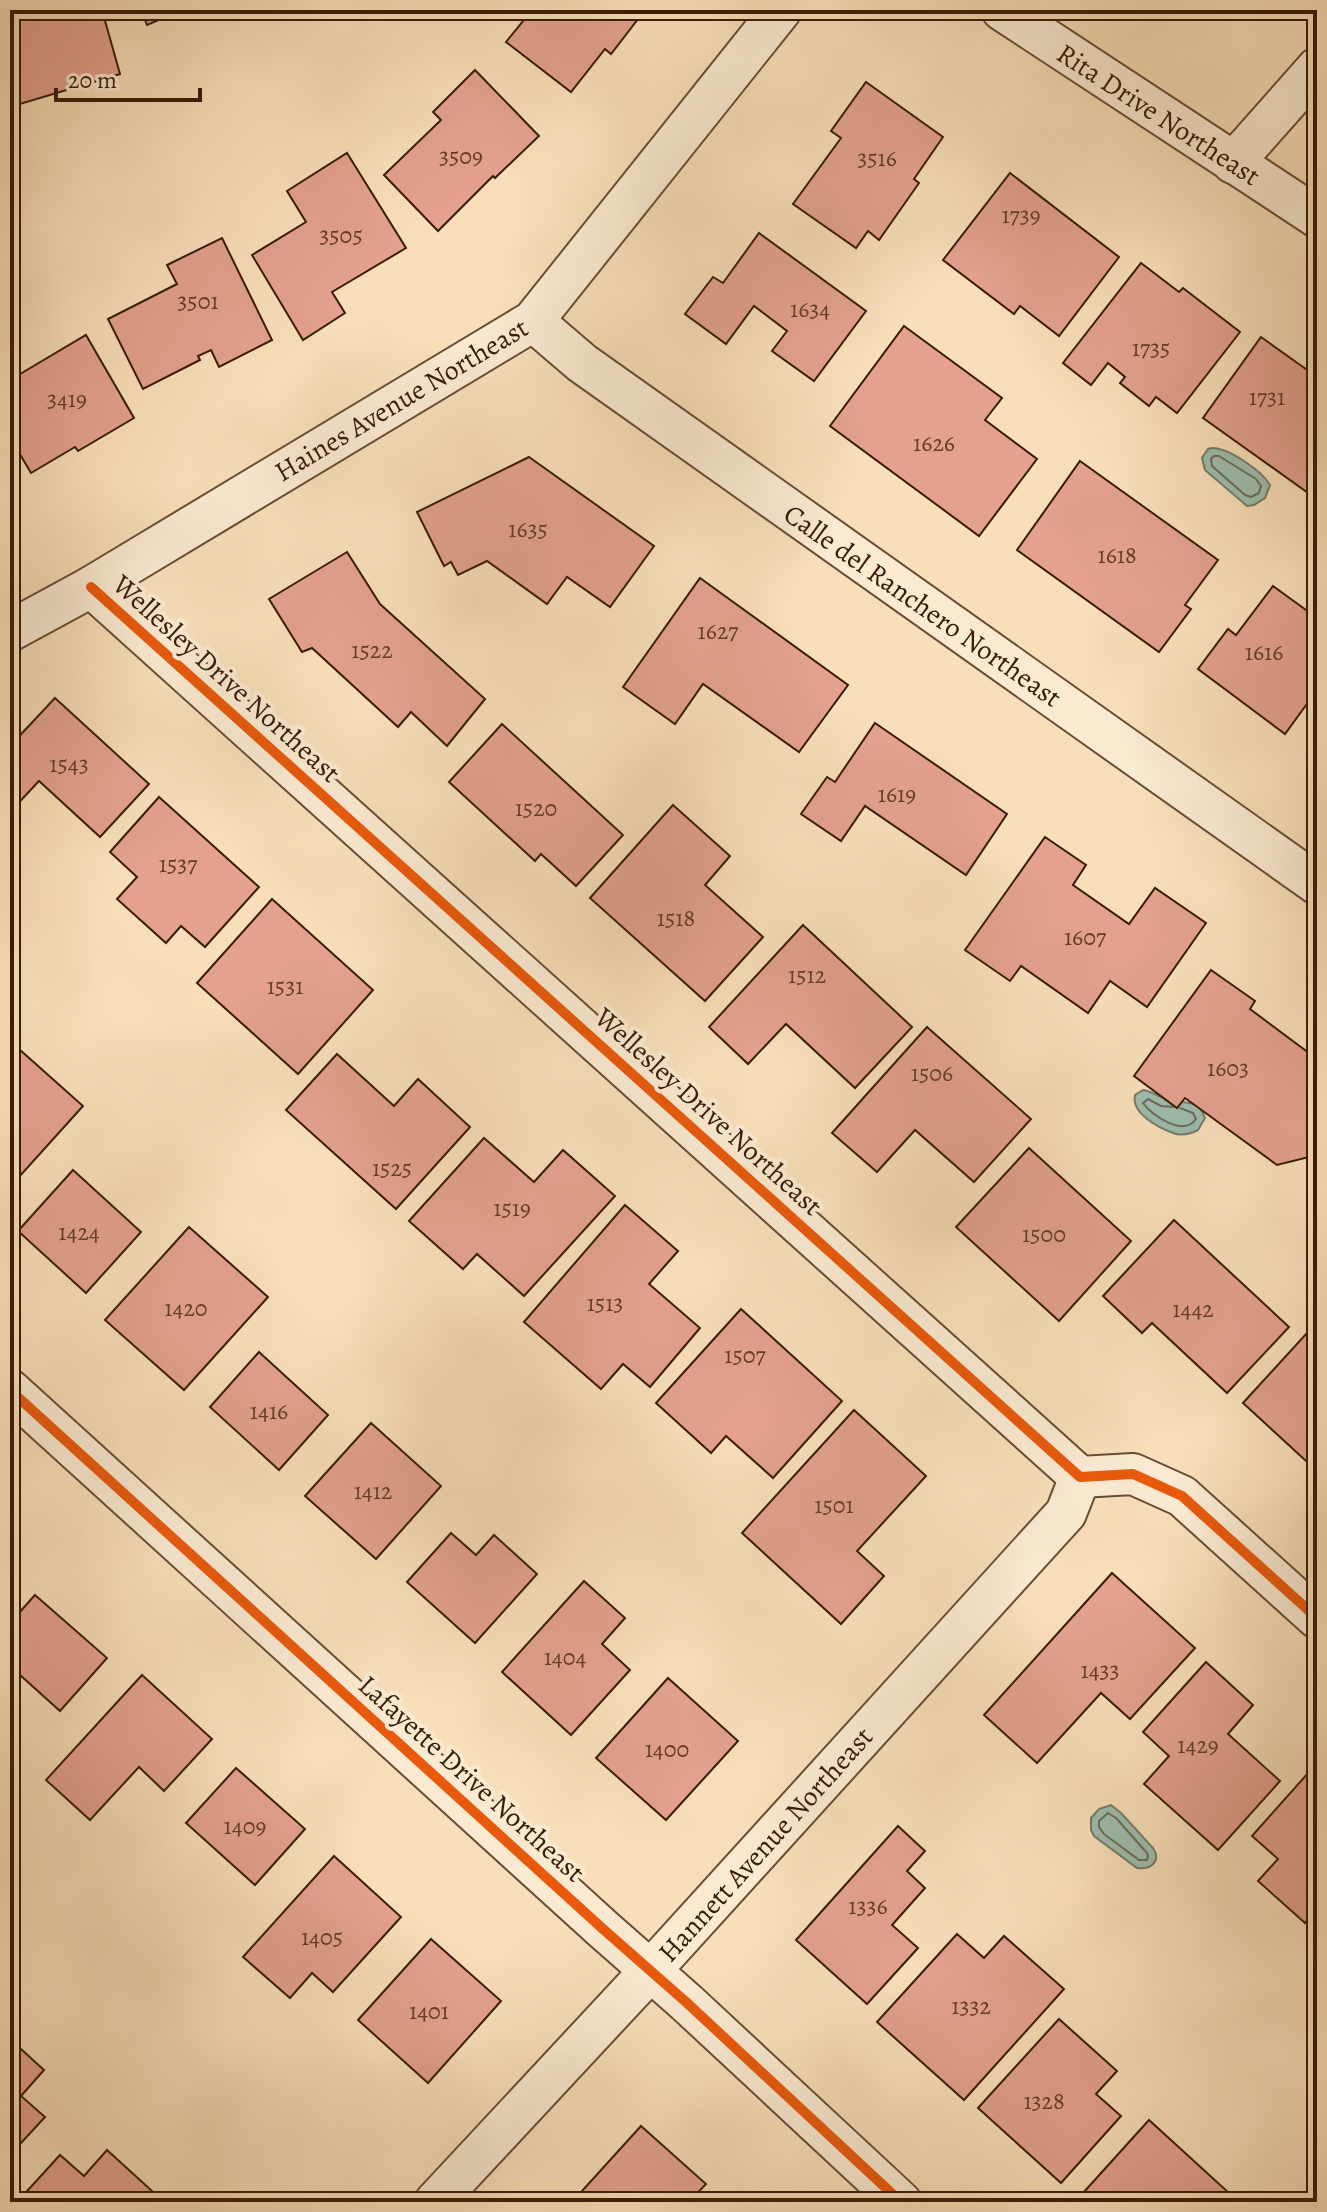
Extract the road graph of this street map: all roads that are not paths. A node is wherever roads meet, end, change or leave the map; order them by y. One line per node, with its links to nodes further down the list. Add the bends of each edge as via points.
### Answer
1 (781, 10): 6 (street, Haines Avenue Northeast)
2 (1002, 10): 4 (street, Rita Drive Northeast)
3 (1317, 68): 4 (street)
4 (1233, 163): 5 (street, Rita Drive Northeast)
5 (1317, 217)
6 (533, 321): 7 (street, Haines Avenue Northeast); 9 (street, Calle del Ranchero Northeast, via 582,363)
7 (91, 587): 8 (street, Haines Avenue Northeast); 11 (street, Wellesley Drive Northeast)
8 (10, 631)
9 (1317, 884)
10 (10, 1390): 13 (street, Lafayette Drive Northeast)
11 (1080, 1477): 12 (street, via 1133,1474 1182,1496); 13 (street, Hannett Avenue Northeast, via 1066,1513)
12 (1317, 1618)
13 (651, 1970): 14 (street, Hannett Avenue Northeast); 15 (street, Lafayette Drive Northeast)
14 (435, 2202)
15 (901, 2202)

